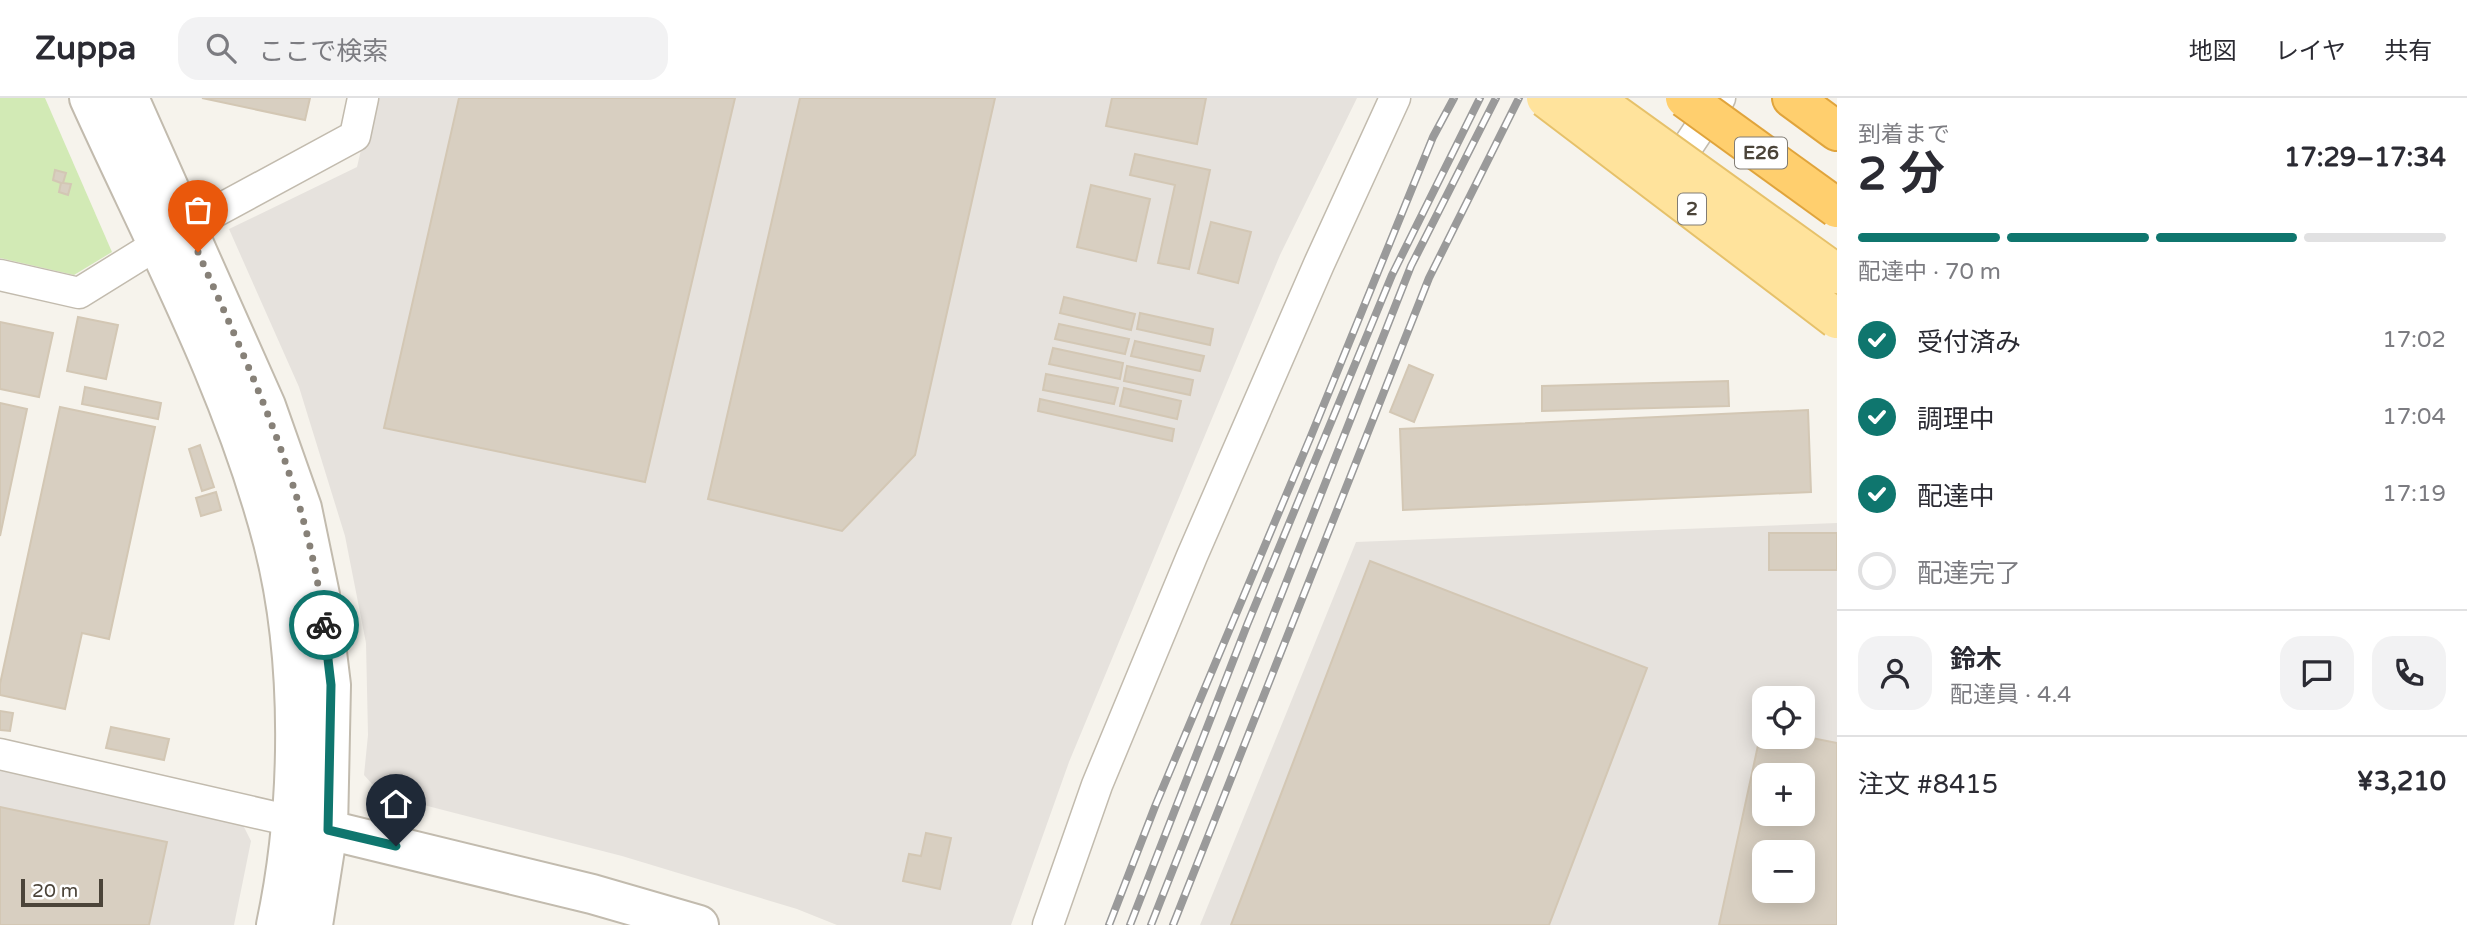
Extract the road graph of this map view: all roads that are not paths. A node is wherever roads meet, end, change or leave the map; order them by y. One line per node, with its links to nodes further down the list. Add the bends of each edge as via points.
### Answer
1 (89, 98): 12 (street)
2 (129, 98): 12 (street)
3 (363, 98): 12 (street, via 355,136)
4 (1395, 98): 22 (street, via 1192,556 1097,785)
5 (1546, 98): 15 (main road, 2, bridge)
6 (1592, 98): 13 (main road, 2, bridge)
7 (1685, 98): 11 (highway, E26, bridge)
8 (1720, 98): 16 (street, via 1653,199)
9 (1791, 98): 10 (highway)
10 (1837, 131)
11 (1837, 208)
12 (172, 235): 14 (street, via 79,293); 18 (street, via 274,545 289,631 295,733)
13 (1837, 274)
14 (0, 275)
15 (1837, 319)
16 (1837, 337)
17 (0, 754): 18 (street)
18 (310, 826): 19 (street); 20 (street); 21 (street, via 592,894)
19 (276, 925)
20 (313, 925)
21 (699, 925)
22 (1048, 925)

